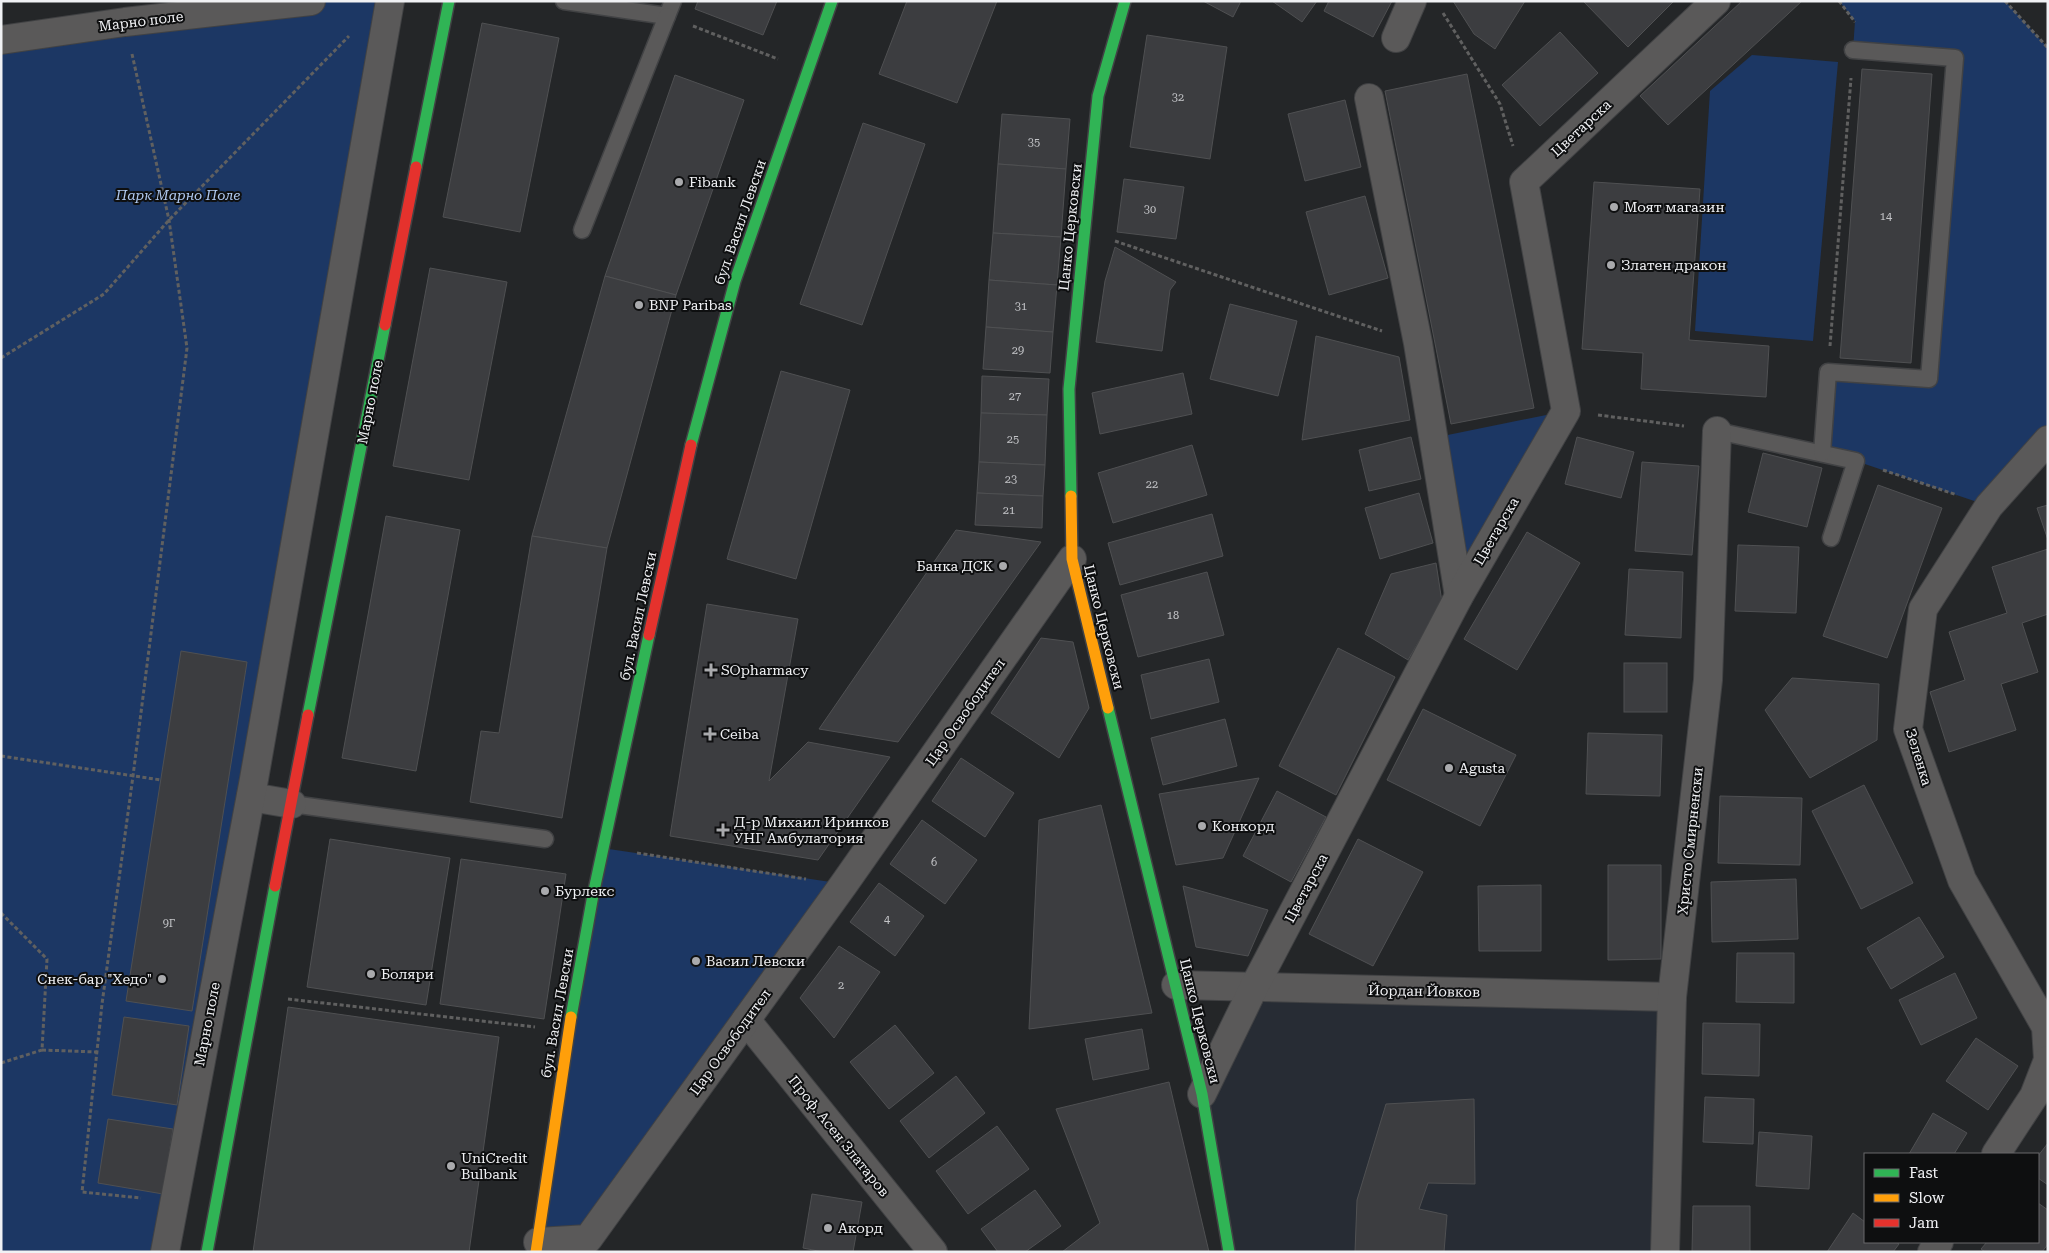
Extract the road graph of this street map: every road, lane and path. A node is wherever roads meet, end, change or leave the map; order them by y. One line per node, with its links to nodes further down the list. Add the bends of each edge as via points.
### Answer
1 (311, 1): 13 (street, Марно поле)
2 (390, 1): 40 (street, Марно поле)
3 (449, 1): 41 (street, Марно поле)
4 (564, 1): 11 (lane)
5 (832, 1): 19 (street, бул. Васил Левски)
6 (1126, 1): 24 (street, Цанко Церковски, via 1098,96)
7 (1412, 1): 15 (street)
8 (1716, 1): 21 (street, Цветарска)
9 (1838, 1): 18 (path, via 1856,21)
10 (2005, 1): 17 (path)
11 (670, 8): 19 (path); 23 (lane)
12 (1440, 9): 21 (path, via 1500,104)
13 (124, 12): 16 (street, Марно поле); 22 (path)
14 (356, 30): 22 (path)
15 (1396, 38)
16 (1, 40)
17 (2048, 48)
18 (1853, 50): 27 (path); 27 (lane, via 1955,58 1929,379)
19 (807, 70): 43 (street, бул. Васил Левски, via 735,281 688,455)
20 (1369, 98): 25 (street)
21 (1524, 182): 28 (street)
22 (169, 220): 26 (path, via 104,294); 38 (path, via 187,348)
23 (582, 230)
24 (1084, 230): 25 (path); 35 (street, Цанко Церковски, via 1069,389)
25 (1418, 343): 36 (street)
26 (1, 358)
27 (1828, 372): 31 (lane)
28 (1566, 411): 29 (path); 36 (street, Цветарска)
29 (1717, 430): 31 (lane); 49 (street, Христо Смирненски, via 1708,680)
30 (2048, 440): 33 (street, Зеленка)
31 (1822, 453): 32 (lane)
32 (1856, 461): 33 (path); 34 (lane)
33 (1989, 506): 54 (street, Зеленка, via 1923,609 1908,729 1962,880 2046,1027)
34 (1831, 538)
35 (1072, 559): 44 (street, Цар Освободител); 46 (street, Цанко Церковски)
36 (1459, 596): 47 (street, Цветарска)
37 (1, 756): 38 (path)
38 (133, 776): 39 (path); 53 (path)
39 (161, 780)
40 (251, 796): 41 (street); 58 (street, Марно поле)
41 (292, 804): 42 (lane); 48 (street, Марно поле)
42 (545, 839)
43 (602, 848): 44 (path); 51 (street, бул. Васил Левски)
44 (844, 884): 50 (street, Цар Освободител)
45 (1, 913): 52 (path, via 48,959)
46 (1176, 985): 47 (street, Йордан Йовков); 56 (street, Цанко Церковски)
47 (1254, 987): 49 (street, Йордан Йовков); 56 (street, Цветарска)
48 (253, 995): 51 (path); 61 (street, Марно поле)
49 (1672, 997): 64 (street, Христо Смирненски)
50 (746, 1020): 59 (street, Цар Освободител, via 588,1239); 62 (street, Проф. Асен Златаров)
51 (568, 1031): 59 (street, бул. Васил Левски)
52 (42, 1050): 53 (path); 55 (path)
53 (97, 1052): 58 (path, via 82,1192)
54 (2048, 1060): 57 (street, Зеленка, via 2034,1096)
55 (1, 1063)
56 (1202, 1094): 63 (street, Цанко Церковски)
57 (1997, 1153)
58 (173, 1201): 60 (street, Марно поле)
59 (537, 1247)
60 (165, 1252)
61 (207, 1252)
62 (933, 1252)
63 (1229, 1252)
64 (1665, 1252)

